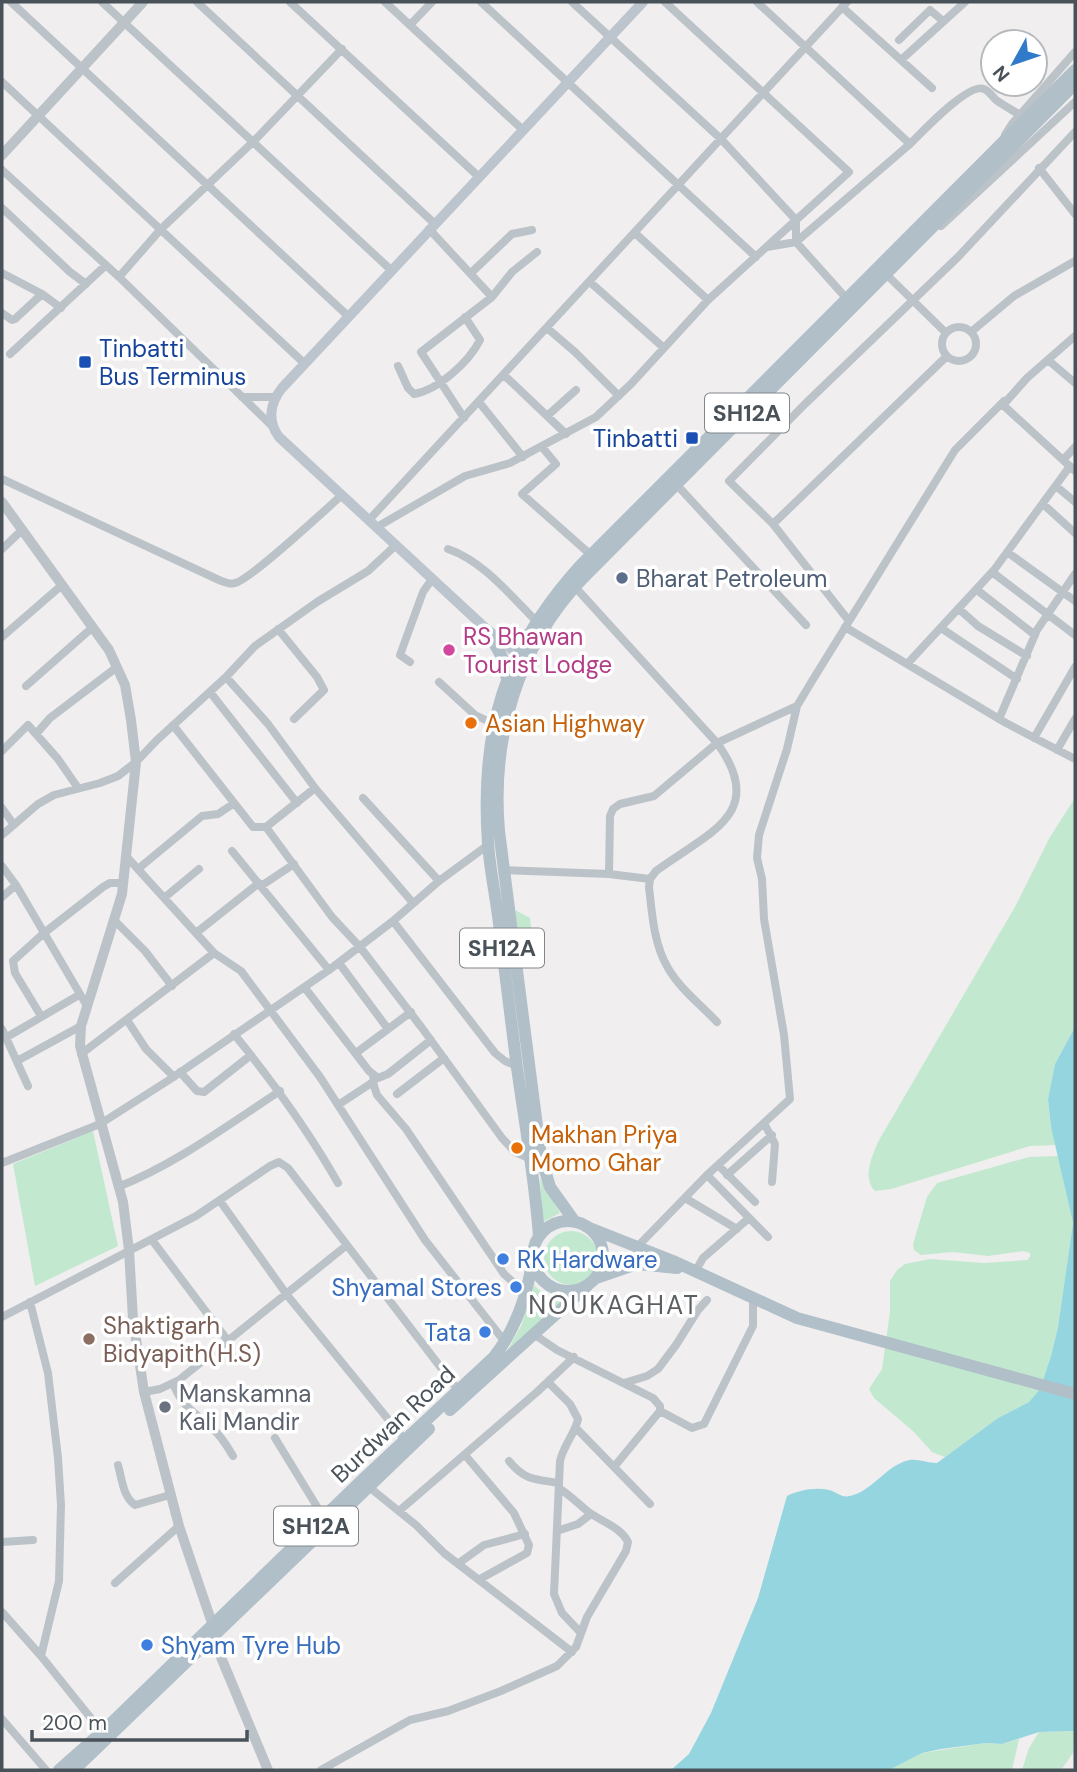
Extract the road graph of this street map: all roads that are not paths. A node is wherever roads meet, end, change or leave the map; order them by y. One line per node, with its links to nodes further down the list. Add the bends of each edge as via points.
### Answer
1 (11, 2): 24 (street)
2 (102, 2): 15 (street)
3 (143, 2): 15 (street)
4 (197, 2): 31 (street)
5 (290, 2): 21 (street)
6 (385, 2): 17 (street)
7 (432, 2): 17 (street)
8 (481, 2): 27 (street)
9 (572, 2): 18 (street)
10 (643, 2): 18 (main road)
11 (665, 2): 30 (street)
12 (757, 2): 20 (street)
13 (965, 2): 16 (street)
14 (845, 5): 20 (street); 23 (street)
15 (124, 22): 24 (street); 38 (street)
16 (943, 22): 19 (street, via 929,10); 23 (street)
17 (410, 25): 35 (street)
18 (610, 37): 27 (main road); 37 (street)
19 (899, 40)
20 (805, 48): 30 (street); 40 (street)
21 (342, 49): 31 (street); 44 (street)
22 (1075, 52): 33 (street)
23 (901, 60): 29 (street)
24 (82, 67): 34 (street); 45 (street)
25 (1075, 70): 39 (main road, SH12A)
26 (2, 82): 34 (street)
27 (567, 83): 35 (main road); 46 (street)
28 (1075, 84): 57 (main road, SH12A)
29 (932, 88)
30 (764, 93): 37 (street); 49 (street, via 849,172)
31 (298, 95): 38 (street); 50 (street)
32 (1075, 102): 57 (street)
33 (1020, 115): 39 (street); 40 (street, via 987,90 975,88)
34 (37, 116): 41 (street); 51 (street)
35 (523, 130): 44 (main road)
36 (1075, 132): 42 (street)
37 (721, 139): 46 (street); 49 (street)
38 (254, 141): 45 (street); 61 (street)
39 (1003, 141): 70 (main road, SH12A)
40 (910, 144): 54 (street)
41 (2, 155)
42 (1039, 168): 48 (street); 72 (street)
43 (2, 170): 60 (street)
44 (479, 177): 50 (main road)
45 (206, 184): 51 (street); 75 (street)
46 (678, 186): 53 (street); 58 (street)
47 (2, 208): 67 (street)
48 (1075, 214)
49 (796, 220): 54 (street); 55 (street)
50 (432, 227): 61 (main road); 63 (street)
51 (161, 229): 65 (street); 85 (street)
52 (533, 230): 63 (street, via 512,233)
53 (635, 233): 66 (street); 71 (street)
54 (796, 242): 55 (street); 70 (street)
55 (767, 247): 58 (street)
56 (537, 252): 69 (street, via 512,272)
57 (909, 253): 64 (main road, SH12A)
58 (756, 257): 71 (street)
59 (1075, 261): 78 (street, via 1014,296)
60 (106, 265): 65 (street); 67 (street)
61 (391, 270): 75 (main road)
62 (2, 273): 68 (street)
63 (471, 273): 69 (street)
64 (887, 275): 72 (street); 105 (main road, SH12A)
65 (119, 277): 92 (street)
66 (590, 282): 77 (street); 81 (street)
67 (86, 284): 73 (street)
68 (42, 294): 73 (street); 74 (street, via 15,319)
69 (492, 297): 76 (street)
70 (847, 299): 120 (main road, SH12A, via 759,387 694,441 662,475 649,497)
71 (708, 300): 81 (street)
72 (913, 300): 79 (street); 113 (street, via 729,481)
73 (61, 308): 82 (street)
74 (2, 313)
75 (348, 316): 85 (main road)
76 (465, 317): 89 (street, via 480,340); 89 (street, via 421,352)
77 (547, 328): 87 (street); 91 (street)
78 (971, 332): 79 (street, via 958,327); 83 (street, via 976,344 970,357 962,361)
79 (946, 333): 83 (street, via 942,345)
80 (1075, 336): 84 (street)
81 (664, 348): 91 (street)
82 (10, 354)
83 (947, 356): 113 (street)
84 (1048, 360): 88 (street); 94 (street)
85 (304, 363): 93 (main road)
86 (398, 366): 89 (street, via 414,394)
87 (504, 375): 95 (street); 96 (street)
88 (1075, 383)
89 (441, 384): 97 (street)
90 (576, 390): 96 (street)
91 (619, 396): 99 (street, via 596,417)
92 (242, 397): 93 (street); 98 (street)
93 (275, 397): 98 (main road)
94 (1003, 401): 103 (street, via 1005,408); 132 (street, via 956,450)
95 (479, 402): 97 (street); 102 (street)
96 (548, 416): 99 (street)
97 (464, 418): 112 (street)
98 (273, 427): 107 (main road, via 278,437)
99 (566, 434): 100 (street)
100 (542, 447): 102 (street); 120 (street, via 556,464 522,494)
101 (1075, 447): 103 (street)
102 (523, 457): 112 (street, via 465,476)
103 (1069, 466): 106 (street)
104 (2, 479): 107 (street, via 231,584 241,581)
105 (676, 484): 125 (main road, SH12A); 133 (street)
106 (1056, 486): 109 (street); 110 (street)
107 (342, 495): 112 (main road)
108 (2, 502): 111 (street)
109 (1075, 502)
110 (1043, 504): 115 (street); 119 (street)
111 (5, 514): 114 (street)
112 (373, 524): 116 (main road)
113 (773, 524): 132 (street)
114 (22, 530): 118 (street); 124 (street)
115 (1075, 533)
116 (396, 545): 123 (main road); 136 (street, via 368,571)
117 (448, 549): 131 (street, via 483,570)
118 (2, 550)
119 (1007, 552): 121 (street); 127 (street)
120 (591, 555): 131 (main road, SH12A)
121 (992, 572): 126 (street); 130 (street)
122 (1075, 574): 127 (street)
123 (432, 579): 141 (main road); 144 (street, via 400,655)
124 (62, 584): 134 (street); 140 (street)
125 (575, 586): 143 (main road, SH12A); 162 (street)
126 (976, 590): 129 (street); 138 (street)
127 (1061, 592): 128 (street); 130 (street)
128 (1075, 601)
129 (959, 609): 135 (street); 142 (street)
130 (1047, 613): 138 (street); 139 (street)
131 (536, 621): 137 (main road, SH12A)
132 (847, 624): 145 (street); 154 (street)
133 (806, 625)
134 (93, 627): 146 (street); 152 (street)
135 (941, 628): 145 (street); 149 (street)
136 (278, 629): 148 (street); 155 (street, via 324,690)
137 (527, 635): 141 (main road); 143 (main road, SH12A)
138 (1035, 635): 142 (street)
139 (1075, 635)
140 (2, 637)
141 (494, 637): 143 (main road); 150 (main road)
142 (1027, 656): 149 (street)
143 (520, 661): 150 (main road, SH12A); 183 (main road, SH12A, via 508,709)
144 (410, 662)
145 (908, 663): 156 (street)
146 (117, 667): 160 (street); 166 (street, via 125,685)
147 (1075, 667): 161 (street)
148 (226, 677): 153 (street); 168 (street)
149 (1017, 679): 156 (street)
150 (506, 680): 158 (main road, SH12A)
151 (439, 682): 158 (street, via 475,715)
152 (26, 686)
153 (210, 692): 159 (street); 170 (street)
154 (797, 706): 162 (street); 227 (street, via 757,849 790,1091 788,1102)
155 (295, 719)
156 (999, 719): 161 (street)
157 (1075, 719): 164 (street)
158 (494, 724): 176 (main road, SH12A, via 486,778)
159 (173, 725): 166 (street); 171 (street)
160 (36, 734): 163 (street, via 27,725); 167 (street)
161 (1034, 737): 164 (street)
162 (717, 743): 184 (street, via 654,796 613,810); 185 (street, via 733,769 737,800 733,810)
163 (3, 747)
164 (1057, 750): 165 (street)
165 (1075, 759)
166 (136, 762): 167 (street, via 118,776); 178 (street)
167 (78, 788): 173 (street, via 38,804)
168 (315, 788): 170 (street); 192 (street)
169 (363, 798): 186 (street)
170 (297, 803): 174 (street)
171 (233, 804): 174 (street, via 250,825); 181 (street, via 218,814 202,816)
172 (2, 808): 173 (street)
173 (14, 825): 175 (street)
174 (266, 827): 179 (street)
175 (2, 835)
176 (488, 845): 186 (street); 220 (main road, SH12A)
177 (232, 851): 189 (street)
178 (126, 856): 181 (street); 187 (street)
179 (294, 864): 189 (street); 197 (street)
180 (2, 866): 188 (street)
181 (138, 869): 191 (street)
182 (199, 869): 191 (street)
183 (503, 870): 184 (street); 242 (main road, SH12A, via 541,1157 550,1187)
184 (609, 874): 185 (street)
185 (650, 879): 209 (street, via 656,938 667,968)
186 (439, 881): 192 (street)
187 (124, 883): 193 (street); 195 (street, via 103,887)
188 (16, 885): 190 (street); 195 (street)
189 (260, 885): 196 (street); 200 (street)
190 (2, 897)
191 (164, 898): 196 (street)
192 (412, 902): 194 (street)
193 (114, 920): 201 (street); 204 (street)
194 (393, 921): 197 (street); 220 (street, via 495,1053)
195 (44, 933): 203 (street); 207 (street, via 12,965)
196 (196, 933): 198 (street)
197 (359, 947): 199 (street); 206 (street)
198 (214, 953): 201 (street); 205 (street, via 242,971)
199 (339, 963): 200 (street); 211 (street)
200 (330, 970): 202 (street)
201 (172, 986): 208 (street)
202 (306, 988): 205 (street); 215 (street)
203 (79, 995): 204 (street); 207 (street)
204 (87, 1006): 210 (street)
205 (271, 1011): 213 (street); 226 (street)
206 (411, 1012): 211 (street); 214 (street)
207 (41, 1016): 212 (street)
208 (127, 1020): 216 (street); 221 (street, via 146,1049)
209 (717, 1022)
210 (81, 1026): 216 (street); 219 (street)
211 (388, 1029): 215 (street)
212 (4, 1033): 219 (street)
213 (234, 1034): 217 (street); 221 (street)
214 (430, 1040): 218 (street); 222 (street, via 384,1076)
215 (356, 1053): 222 (street)
216 (81, 1054): 228 (street)
217 (251, 1055): 221 (street, via 204,1092); 224 (street)
218 (444, 1058): 225 (street); 230 (street, via 502,1138 515,1152)
219 (17, 1061): 223 (street)
220 (517, 1066): 230 (main road, SH12A)
221 (177, 1074): 228 (street)
222 (373, 1079): 226 (street); 253 (street, via 377,1095 406,1129 504,1274)
223 (28, 1086)
224 (280, 1091): 236 (street); 237 (street, via 185,1152)
225 (397, 1094)
226 (338, 1105): 261 (street, via 425,1240)
227 (764, 1123): 229 (street); 232 (street)
228 (100, 1124): 231 (street); 237 (street)
229 (772, 1135): 234 (street); 235 (street)
230 (531, 1158): 244 (main road, SH12A)
231 (2, 1163)
232 (718, 1165): 233 (street); 234 (street)
233 (707, 1175): 238 (street); 241 (street)
234 (727, 1175): 240 (street)
235 (772, 1182)
236 (338, 1183)
237 (118, 1187): 249 (street)
238 (685, 1198): 243 (street); 248 (street)
239 (220, 1201): 246 (street); 247 (street, via 279,1162); 254 (street)
240 (755, 1202)
241 (749, 1218): 243 (street); 245 (street)
242 (581, 1225): 244 (main road, via 562,1222); 248 (main road); 252 (main road, SH12A, via 596,1235 601,1245 601,1268)
243 (737, 1229): 251 (street)
244 (539, 1236): 250 (main road, SH12A)
245 (768, 1237)
246 (152, 1240): 249 (street); 260 (street)
247 (347, 1245): 254 (street); 267 (street)
248 (638, 1246): 251 (main road)
249 (129, 1250): 257 (street); 268 (street)
250 (533, 1257): 252 (main road, via 535,1269 552,1287 576,1291); 253 (main road, Burdwan Road / SH12A)
251 (693, 1271): 252 (main road, via 637,1264); 255 (main road)
252 (592, 1282): 259 (main road, Burdwan Road / SH12A)
253 (527, 1287): 261 (main road, Burdwan Road / SH12A)
254 (287, 1294): 260 (street); 273 (street)
255 (753, 1298): 269 (main road, via 821,1325); 270 (street, via 753,1326 704,1424 692,1428)
256 (707, 1300): 266 (street, via 657,1369)
257 (30, 1302): 258 (street); 298 (street, via 48,1373 61,1505 59,1581)
258 (2, 1317)
259 (535, 1335): 262 (street); 263 (main road, Burdwan Road / SH12A)
260 (228, 1341): 265 (street)
261 (505, 1342): 263 (main road, Burdwan Road / SH12A)
262 (574, 1357): 264 (street); 266 (street)
263 (481, 1375): 267 (main road, Burdwan Road / SH12A); 280 (main road, Burdwan Road / SH12A)
264 (548, 1382): 271 (street, via 573,1409); 274 (street)
265 (173, 1383): 268 (street); 275 (street, via 186,1407 214,1430)
266 (624, 1383): 270 (street, via 658,1402)
267 (458, 1390): 273 (main road, Burdwan Road / SH12A)
268 (144, 1392): 281 (street)
269 (1075, 1394)
270 (660, 1411): 278 (street)
271 (576, 1428): 278 (street); 279 (street, via 562,1450)
272 (275, 1438): 285 (street)
273 (405, 1440): 285 (main road, Burdwan Road / SH12A)
274 (465, 1455): 283 (street); 288 (street, via 514,1513)
275 (233, 1456)
276 (509, 1461): 279 (street, via 522,1476)
277 (118, 1465): 281 (street, via 131,1503)
278 (614, 1467): 282 (street)
279 (559, 1486): 284 (street); 287 (street)
280 (369, 1487): 283 (street); 295 (main road, Burdwan Road / SH12A)
281 (170, 1495): 286 (street)
282 (650, 1504)
283 (399, 1511): 291 (street)
284 (591, 1514): 287 (street); 296 (street, via 623,1534 628,1546)
285 (324, 1518): 295 (main road, Burdwan Road / SH12A)
286 (178, 1526): 293 (street); 295 (street)
287 (557, 1531): 296 (street, via 555,1600)
288 (525, 1534): 291 (street, via 484,1545); 292 (street, via 528,1551)
289 (33, 1540): 290 (street)
290 (2, 1542)
291 (459, 1563): 292 (street)
292 (480, 1580): 297 (street)
293 (114, 1583)
294 (2, 1612): 298 (street)
295 (213, 1632): 299 (main road, Burdwan Road / SH12A); 305 (street)
296 (581, 1633): 297 (street)
297 (572, 1652): 306 (street, via 553,1669 448,1711 410,1720)
298 (41, 1656): 301 (street)
299 (173, 1670): 301 (main road, Burdwan Road / SH12A); 304 (main road, Burdwan Road / SH12A)
300 (2, 1719): 302 (street)
301 (102, 1732): 303 (main road, Burdwan Road / SH12A)
302 (46, 1770)
303 (60, 1770)
304 (74, 1770)
305 (268, 1770)
306 (321, 1770)

